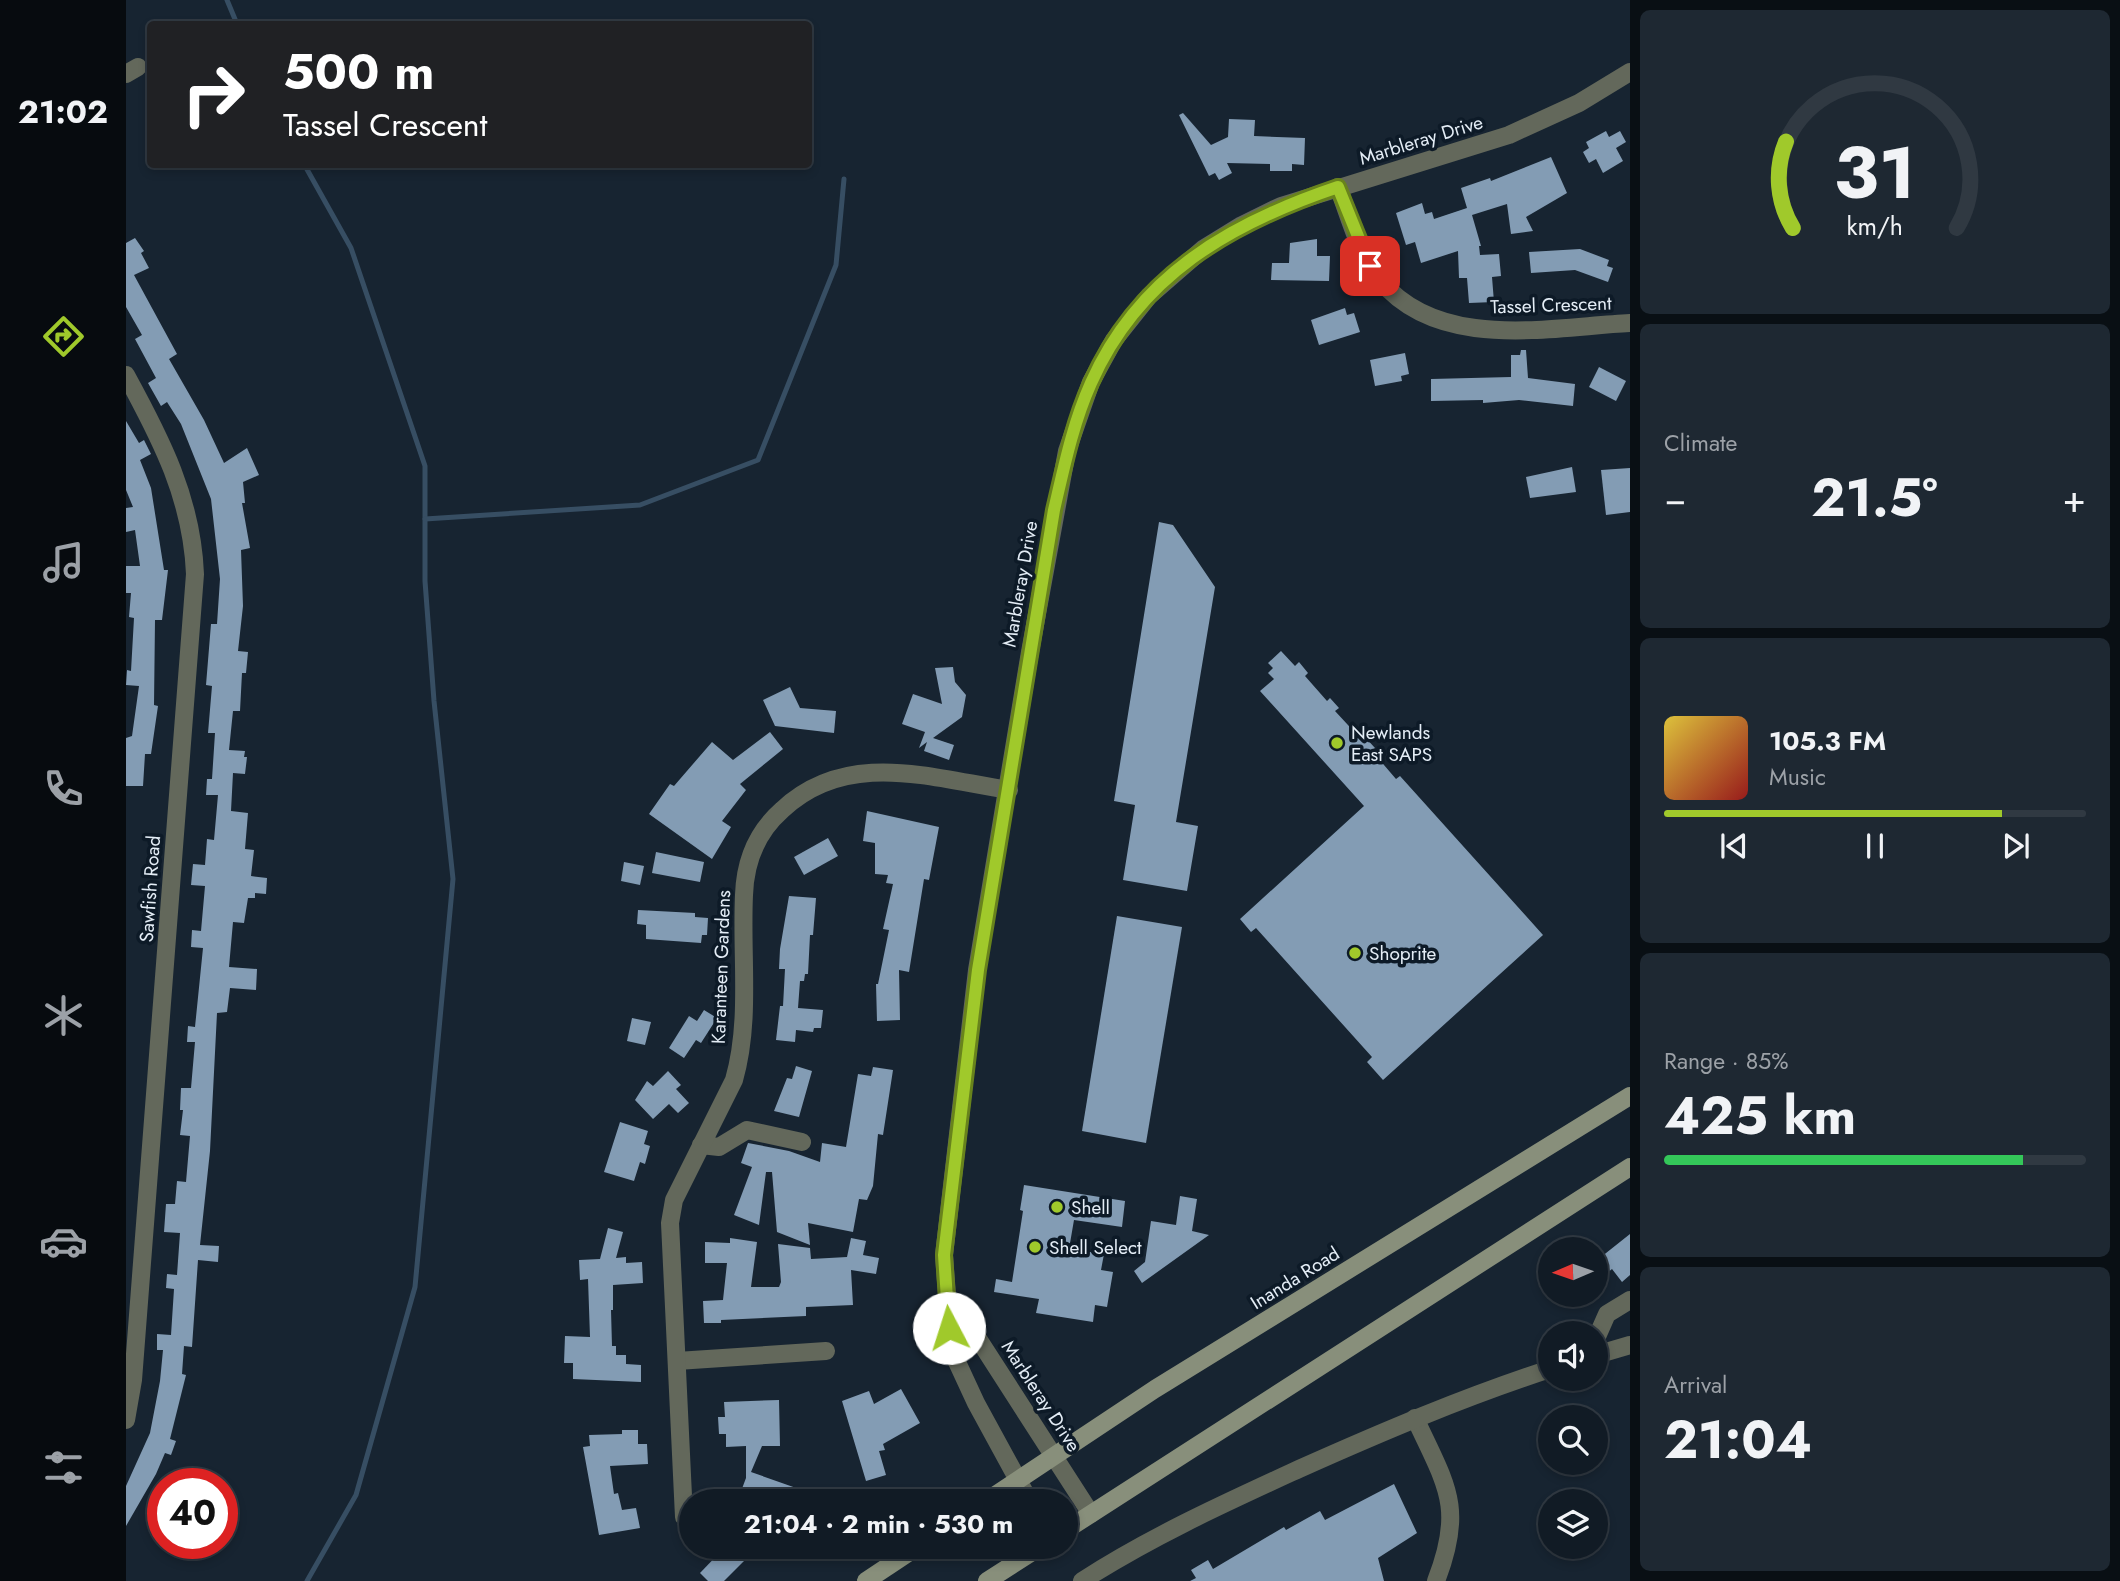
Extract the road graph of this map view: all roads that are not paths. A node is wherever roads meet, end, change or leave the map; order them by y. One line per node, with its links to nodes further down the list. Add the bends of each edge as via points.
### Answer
1 (1630, 72): 2 (street, Marbleray Drive, via 1568,109 1509,135)
2 (1338, 187): 3 (street, Tassel Crescent, via 1379,279 1403,302 1439,320 1495,330); 5 (street, Marbleray Drive, via 1281,206 1203,249 1149,296 1099,366 1067,451 1054,510)
3 (1630, 323)
4 (126, 375): 19 (street, Sawfish Road, via 174,467 192,532 195,573 133,1380)
5 (1009, 790): 8 (street, Karanteen Gardens, via 887,771 862,772 807,789 777,814 755,846 745,881 739,1059 734,1080); 11 (street, Marbleray Drive, via 978,970 956,1144 944,1255)
6 (1630, 1096): 20 (main road, Inanda Road)
7 (802, 1142): 8 (street, via 747,1130 719,1147)
8 (701, 1145): 16 (street, Karanteen Gardens, via 674,1200 670,1223)
9 (1630, 1167): 25 (main road)
10 (1630, 1300): 12 (street, via 1607,1314)
11 (947, 1307): 20 (street, Marbleray Drive, via 977,1337); 21 (street, Marbleray Drive, via 951,1349)
12 (1604, 1321)
13 (1630, 1345): 15 (street)
14 (827, 1351): 16 (street)
15 (1608, 1351)
16 (677, 1361): 22 (street, Karanteen Gardens)
17 (1538, 1373): 18 (street)
18 (1416, 1418): 31 (street, via 1218,1506); 32 (street, via 1447,1488 1453,1529)
19 (126, 1420)
20 (1055, 1455): 21 (main road, Inanda Road); 25 (street, Marbleray Drive)
21 (1017, 1480): 23 (main road, Inanda Road); 24 (street, Marbleray Drive)
22 (683, 1489)
23 (1004, 1489)
24 (1022, 1489)
25 (1091, 1514): 26 (main road)
26 (1078, 1522)
27 (899, 1559): 29 (main road)
28 (1021, 1559): 30 (main road)
29 (866, 1581)
30 (987, 1581)
31 (1082, 1581)
32 (1436, 1581)

